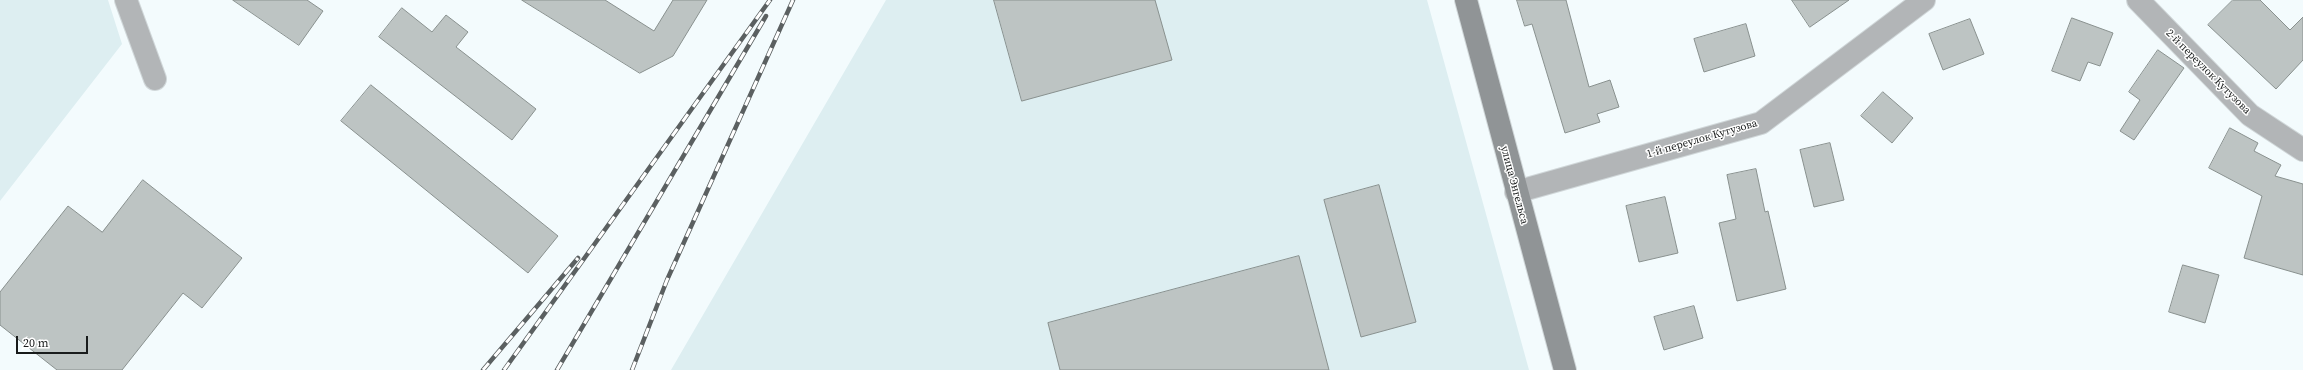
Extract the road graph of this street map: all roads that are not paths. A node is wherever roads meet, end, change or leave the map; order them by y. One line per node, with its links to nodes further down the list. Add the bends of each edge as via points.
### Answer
1 (126, 0): 5 (street)
2 (1466, 0): 7 (street, улица Энгельса)
3 (1924, 0): 7 (street, 1-й переулок Кутузова, via 1761,123)
4 (2138, 0): 6 (street, 2-й переулок Кутузова, via 2250,115)
5 (155, 79)
6 (2303, 150)
7 (1516, 192): 8 (street, улица Энгельса)
8 (1565, 370)

